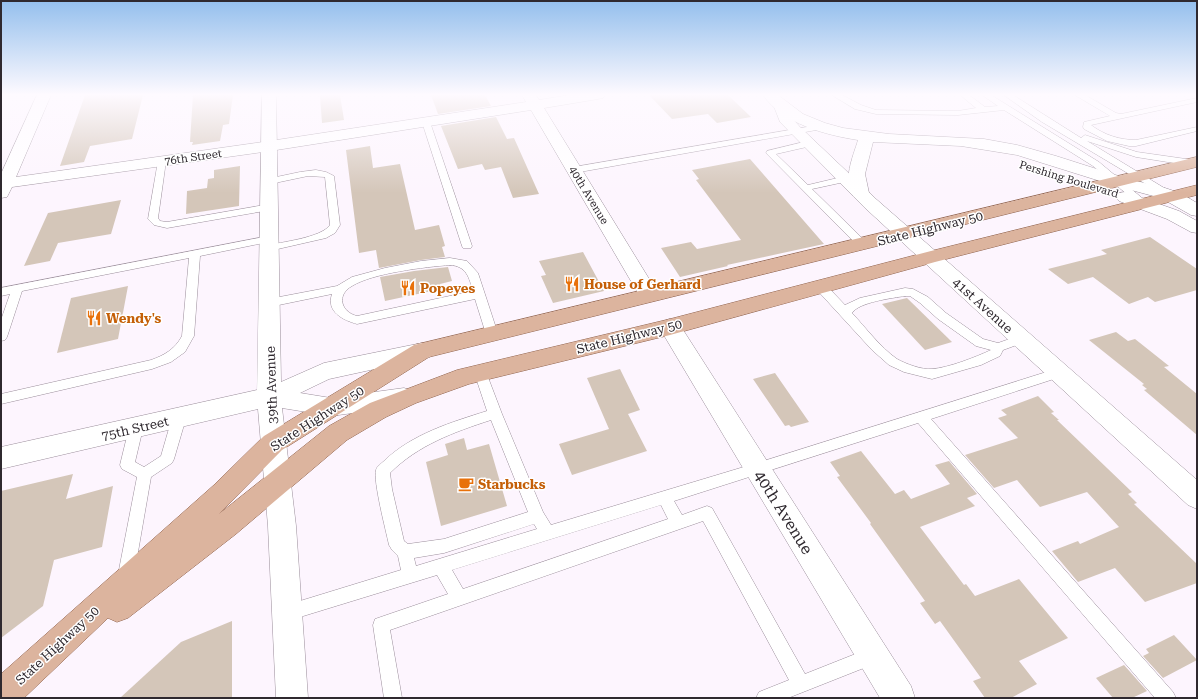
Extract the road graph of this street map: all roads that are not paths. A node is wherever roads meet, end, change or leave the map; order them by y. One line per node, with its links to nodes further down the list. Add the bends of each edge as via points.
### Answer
1 (29, 128): 25 (street)
2 (270, 128): 16 (street, 39th Avenue)
3 (389, 128): 16 (street, 76th Street)
4 (428, 128): 36 (lane)
5 (549, 128): 19 (street, 40th Avenue)
6 (793, 128): 14 (street, 41st Avenue)
7 (818, 128): 14 (lane)
8 (820, 128): 15 (street, Pershing Boulevard, via 842,140)
9 (1037, 128): 22 (lane, via 1096,164)
10 (1058, 128): 20 (lane)
11 (1063, 128): 18 (lane, via 1122,150 1150,157)
12 (1088, 128): 13 (lane, via 1114,141 1126,144)
13 (1197, 129)
14 (802, 137): 19 (lane); 23 (street, 41st Avenue); 26 (lane, via 770,153)
15 (866, 142): 22 (street, Pershing Boulevard, via 899,140 999,146 1046,157); 23 (street, via 857,180); 24 (street, Pershing Boulevard, via 882,150 996,159 1045,170)
16 (270, 146): 17 (street, 76th Street); 21 (street, 39th Avenue)
17 (162, 161): 25 (street, 76th Street); 30 (lane, via 154,219 157,222 167,225)
18 (1195, 162): 20 (main road, State Highway 50)
19 (574, 170): 44 (street, 40th Avenue)
20 (1138, 176): 22 (main road, State Highway 50); 28 (lane)
21 (270, 181): 30 (street, 39th Avenue); 34 (lane, via 314,173 329,176 335,225 322,236)
22 (1116, 181): 24 (main road, State Highway 50); 28 (street, Pershing Boulevard); 29 (lane)
23 (853, 186): 26 (lane); 33 (street, 41st Avenue)
24 (1096, 186): 29 (street, Pershing Boulevard); 33 (main road, State Highway 50)
25 (2, 187)
26 (806, 188): 35 (lane)
27 (1197, 190): 28 (main road, State Highway 50)
28 (1173, 196): 29 (main road, State Highway 50); 31 (street, Pershing Boulevard)
29 (1145, 204): 32 (street, Pershing Boulevard); 38 (main road, State Highway 50)
30 (270, 207): 34 (street, 39th Avenue)
31 (1197, 211)
32 (1197, 228)
33 (905, 234): 35 (main road, State Highway 50); 38 (street, 41st Avenue)
34 (269, 243): 37 (lane); 45 (street, 39th Avenue)
35 (862, 244): 44 (main road, State Highway 50)
36 (467, 246)
37 (195, 254): 40 (lane); 57 (lane, via 188,336 181,349 167,359 152,364)
38 (931, 258): 39 (main road, State Highway 50); 50 (street, 41st Avenue)
39 (821, 287): 46 (lane); 47 (main road, State Highway 50)
40 (18, 288): 42 (lane); 49 (lane)
41 (339, 289): 43 (lane, via 360,278 447,260 468,266 473,273); 43 (lane, via 336,296 338,310 348,319 358,320); 45 (lane)
42 (1, 292)
43 (479, 294): 48 (lane)
44 (649, 295): 48 (main road, State Highway 50)
45 (269, 303): 56 (street, 39th Avenue)
46 (846, 313): 51 (lane, via 860,302 905,292 914,293 980,343); 51 (lane, via 893,362 914,370 932,374 977,362 996,353)
47 (670, 327): 53 (main road, State Highway 50); 65 (street, 40th Avenue)
48 (492, 334): 52 (main road, State Highway 50)
49 (1, 337)
50 (1021, 339): 51 (lane); 54 (street, 41st Avenue)
51 (998, 347)
52 (422, 351): 56 (street, 75th Street, via 324,372); 58 (main road, State Highway 50)
53 (480, 372): 55 (main road, State Highway 50); 59 (lane)
54 (1059, 373): 60 (lane); 69 (street, 41st Avenue)
55 (408, 397): 58 (street, 75th Street); 67 (main road, State Highway 50, via 378,410 338,433)
56 (269, 398): 58 (street, 75th Street); 61 (street, 75th Street); 63 (street, 39th Avenue)
57 (1, 399)
58 (331, 407): 63 (main road, State Highway 50)
59 (495, 414): 70 (lane); 73 (lane, via 437,434 392,461 383,471 396,545)
60 (921, 417): 65 (lane); 86 (lane)
61 (179, 418): 62 (street, 75th Street); 66 (lane, via 167,459)
62 (136, 428): 64 (street, 75th Street); 66 (lane, via 127,465)
63 (273, 443): 67 (street, 39th Avenue); 76 (main road, State Highway 50, via 223,493)
64 (1, 458)
65 (757, 469): 68 (lane); 79 (street, 40th Avenue)
66 (145, 474): 76 (lane)
67 (278, 481): 78 (street, 39th Avenue); 81 (main road, State Highway 50, via 226,525)
68 (664, 497): 71 (lane); 72 (lane)
69 (1197, 497)
70 (537, 516): 72 (lane); 73 (lane, via 444,546)
71 (678, 523): 77 (lane); 80 (lane, via 707,513)
72 (547, 533): 74 (lane)
73 (406, 552): 75 (lane)
74 (441, 566): 75 (lane); 77 (lane)
75 (410, 576): 78 (lane)
76 (125, 582): 81 (main road, State Highway 50)
77 (460, 599): 83 (lane, via 381,625)
78 (286, 614): 82 (street, 39th Avenue)
79 (873, 656): 80 (lane); 85 (street, 40th Avenue)
80 (800, 683): 84 (lane)
81 (6, 690)
82 (292, 698)
83 (393, 698)
84 (765, 698)
85 (899, 698)
86 (1167, 698)

